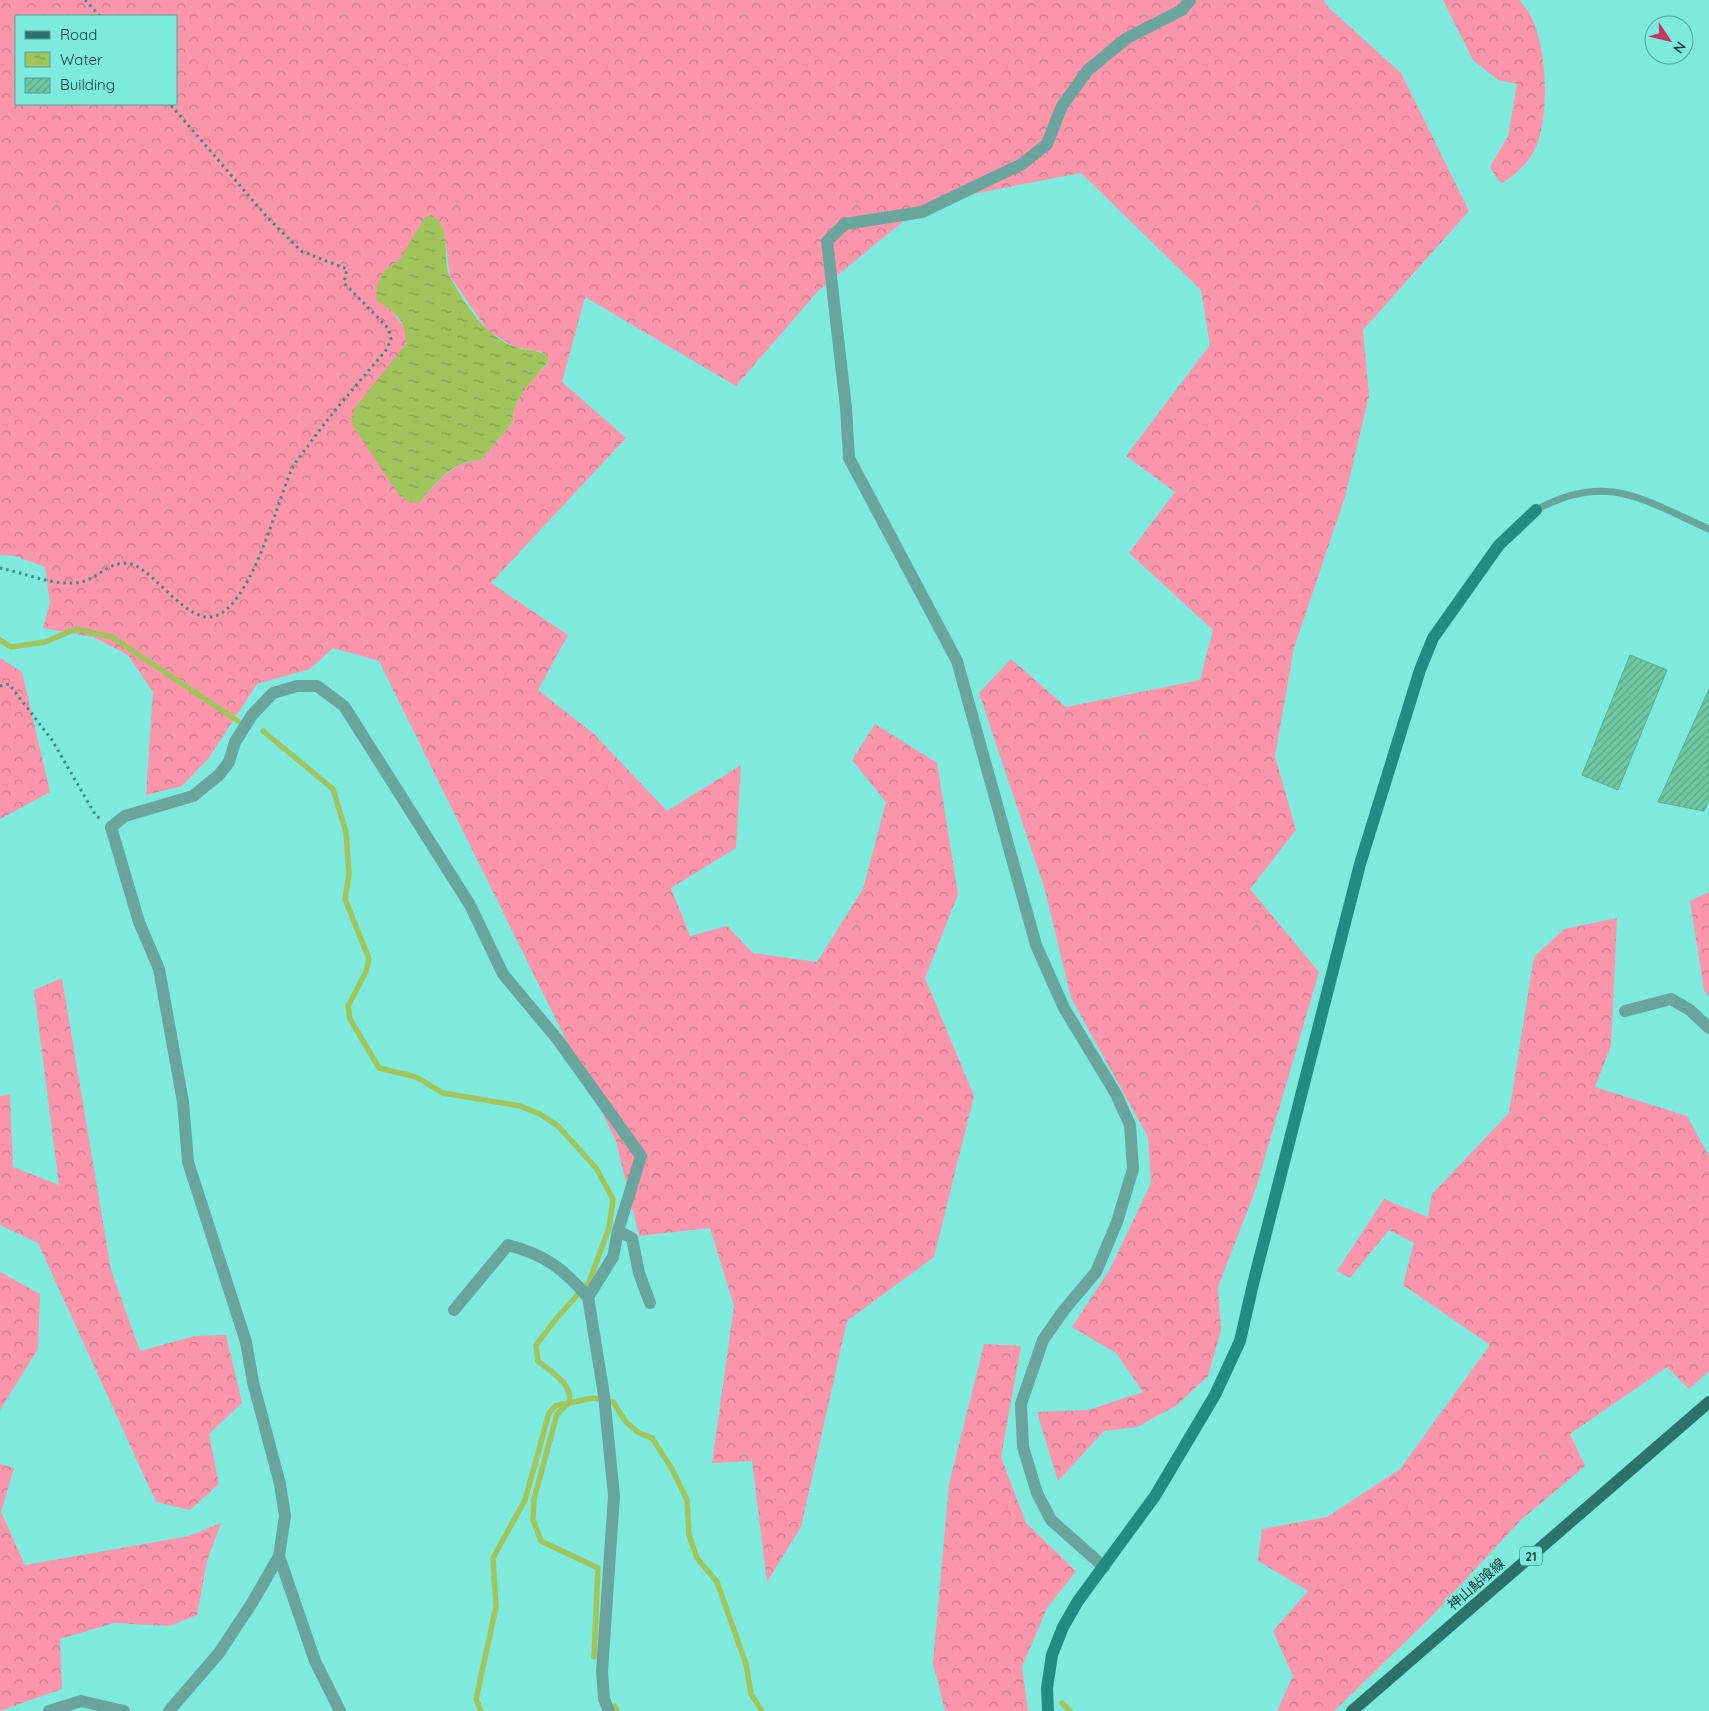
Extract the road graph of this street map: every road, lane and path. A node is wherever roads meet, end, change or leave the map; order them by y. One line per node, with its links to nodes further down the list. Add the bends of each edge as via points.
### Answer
1 (85, 0): 3 (path)
2 (1190, 0): 18 (street, via 1182,10 1127,38 1088,70 1062,106 1047,144 1022,164 922,212 845,224 827,241 849,458 957,661 1036,945 1064,1008 1116,1094 1130,1125 1133,1169 1118,1222 1096,1272 1043,1340 1021,1404 1023,1447 1036,1493 1050,1520)
3 (99, 15)
4 (171, 105): 7 (path, via 267,217 301,251 347,269 344,283 388,328 391,339 292,470 254,570 234,601 223,611 212,617 196,614 134,565 116,564 83,582 61,583)
5 (1536, 510): 6 (lane, via 1558,498 1598,490 1623,492); 18 (street, via 1499,545 1433,638 1423,662 1360,864 1240,1341 1216,1395 1155,1496)
6 (1709, 529)
7 (0, 568)
8 (0, 686): 9 (path, via 9,684 52,740 96,816)
9 (111, 827): 12 (street, via 126,816 193,796 219,775 252,715 273,693 297,686 317,686 344,706 470,905 503,974 558,1040 642,1156); 17 (street, via 139,922 159,969 183,1102 188,1162 246,1342 253,1382 280,1484 285,1516)
10 (1625, 1011): 11 (street, via 1671,999 1690,1010)
11 (1709, 1028)
12 (618, 1231): 13 (street, via 613,1257); 14 (street, via 632,1238 639,1273)
13 (583, 1292): 15 (street, via 568,1275 535,1252 508,1245); 23 (street, via 604,1400 614,1496 602,1671 604,1699)
14 (650, 1302)
15 (454, 1310)
16 (1709, 1402): 25 (main road, 神山鮎喰線 / 21)
17 (280, 1556): 21 (street, via 219,1653); 22 (street, via 315,1661)
18 (1104, 1567): 24 (street, via 1078,1601 1052,1655 1047,1688)
19 (49, 1711): 20 (street, via 82,1701)
20 (124, 1711)
21 (169, 1711)
22 (340, 1711)
23 (609, 1711)
24 (1048, 1711)
25 (1352, 1711)

